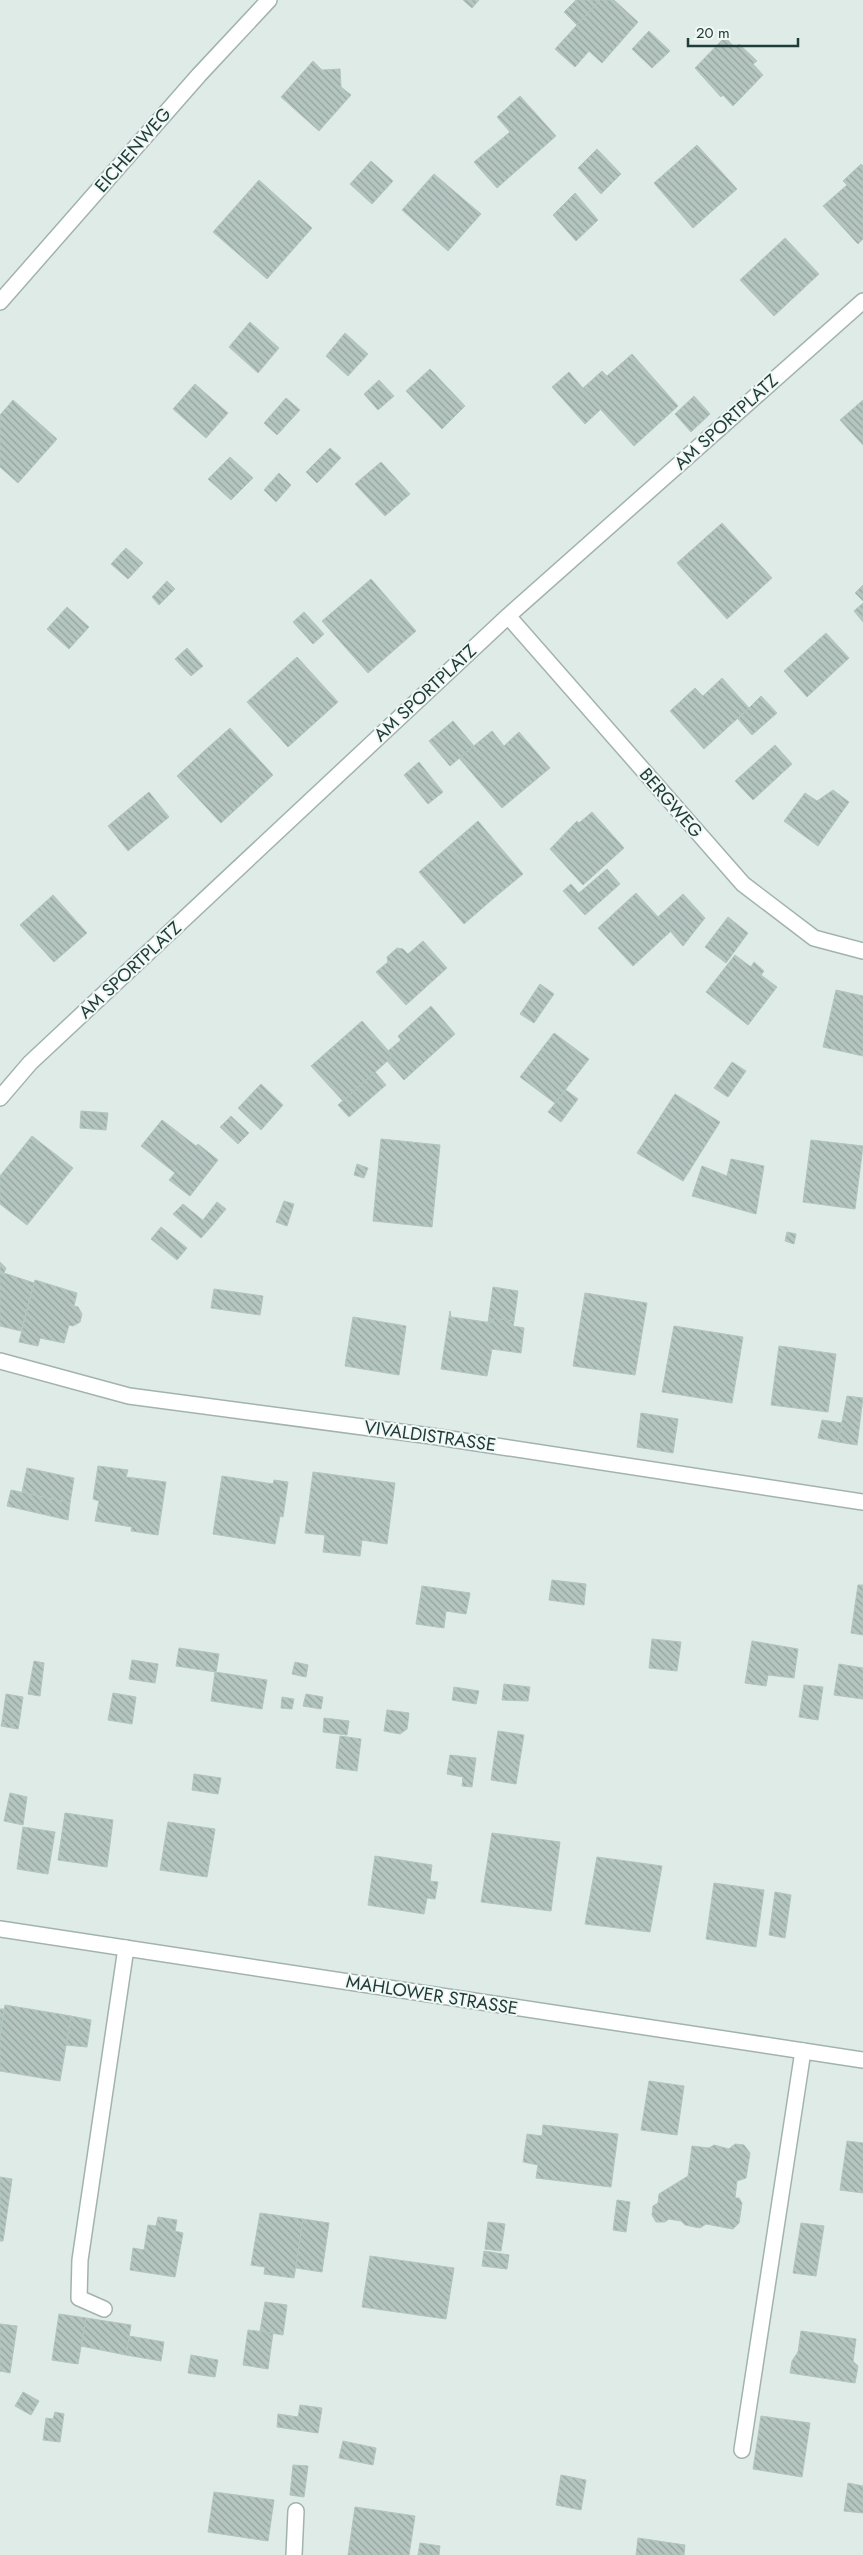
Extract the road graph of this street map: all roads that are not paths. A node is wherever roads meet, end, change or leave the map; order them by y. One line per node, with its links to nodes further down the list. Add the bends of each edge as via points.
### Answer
1 (269, 0): 2 (street, EICHENWEG)
2 (0, 302)
3 (861, 308): 4 (street, AM SPORTPLATZ)
4 (508, 616): 5 (street, BERGWEG, via 743,884 814,938); 6 (street, AM SPORTPLATZ, via 30,1063)
5 (863, 951)
6 (0, 1098)
7 (0, 1361): 8 (street, VIVALDISTRASSE, via 130,1396 431,1436)
8 (863, 1502)
9 (0, 1929): 10 (street, MAHLOWER STRASSE)
10 (126, 1948): 11 (street, MAHLOWER STRASSE); 13 (street, via 80,2260 79,2298)
11 (803, 2051): 12 (street, MAHLOWER STRASSE); 14 (street)
12 (863, 2060)
13 (104, 2309)
14 (742, 2450)
15 (296, 2511): 16 (street)
16 (294, 2555)

